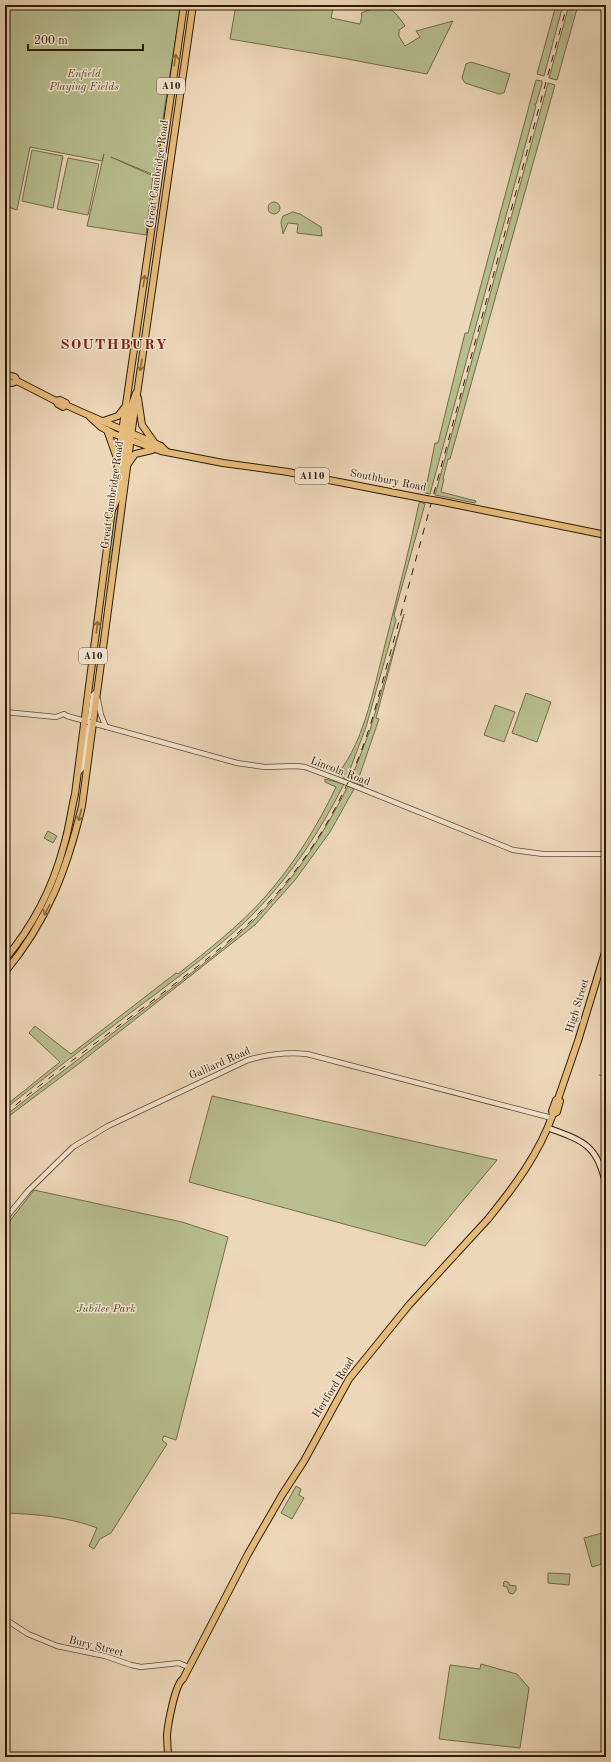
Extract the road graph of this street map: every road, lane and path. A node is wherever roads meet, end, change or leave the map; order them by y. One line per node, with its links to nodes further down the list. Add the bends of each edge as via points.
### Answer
1 (184, 5): 7 (main road, Great Cambridge Road / A10, one-way to 1)
2 (193, 5): 6 (main road, Great Cambridge Road / A10, one-way to 6)
3 (5, 374): 5 (main road, Southbury Road / A110, via 16,377)
4 (5, 380): 5 (main road, Southbury Road / A110, via 12,383)
5 (17, 381): 8 (main road, Southbury Road / A110)
6 (137, 390): 11 (main road, Great Cambridge Road / A10); 13 (main road, via 142,425)
7 (125, 407): 9 (main road, via 118,416); 11 (main road, Great Cambridge Road / A10)
8 (90, 417): 9 (main road, Southbury Road / A110); 10 (main road, Southbury Road / A110)
9 (103, 421): 11 (main road, Southbury Road / A110)
10 (107, 430): 12 (main road, Southbury Road / A110); 14 (main road)
11 (127, 432): 12 (main road, Great Cambridge Road / A10); 12 (main road, Great Cambridge Road / A10); 13 (main road, Southbury Road / A110)
12 (126, 439): 13 (main road, Southbury Road / A110); 14 (main road, Great Cambridge Road / A10); 15 (main road, Great Cambridge Road / A10); 16 (main road, A10, via 118,496)
13 (155, 446): 15 (main road, A110, via 135,454); 17 (main road, Southbury Road / A110, bridge, via 166,451 224,463 288,472)
14 (118, 465): 16 (main road, Great Cambridge Road / A10)
15 (128, 465): 18 (main road, Great Cambridge Road / A10)
16 (112, 513): 19 (main road, Great Cambridge Road / A10, one-way to 16)
17 (606, 535)
18 (101, 657): 19 (main road, A10, via 93,685); 20 (main road, Great Cambridge Road / A10)
19 (90, 686): 22 (main road, Great Cambridge Road / A10)
20 (97, 694): 22 (street, via 93,695 90,717); 23 (main road, Great Cambridge Road / A10); 24 (street)
21 (5, 712): 22 (street, Lincoln Road, via 56,717 64,714)
22 (84, 721): 23 (street, Lincoln Road); 25 (main road, Great Cambridge Road / A10)
23 (94, 724): 24 (street, Lincoln Road); 25 (street, A10, via 88,728 83,767); 29 (main road, Great Cambridge Road / A10, one-way to 29, via 82,806 66,867 43,918)
24 (106, 727): 26 (street, Lincoln Road, via 237,763 265,767 304,767 510,849 547,854)
25 (78, 772): 28 (main road, Great Cambridge Road / A10, via 64,846 48,891 30,925)
26 (606, 854)
27 (606, 950): 30 (main road, High Street)
28 (5, 959)
29 (5, 972)
30 (569, 1068): 31 (main road, Hertford Road, via 558,1099 560,1101 557,1112)
31 (552, 1116): 32 (main road, Hertford Road); 34 (street, Galliard Road, via 307,1054 267,1054 248,1060 108,1126 84,1140 73,1147 28,1191)
32 (548, 1128): 33 (main road, via 578,1140 588,1147 598,1158); 36 (main road, Hertford Road, via 533,1158 502,1202 409,1305 351,1377 251,1548)
33 (606, 1186)
34 (5, 1219)
35 (5, 1619): 36 (street, Bury Street, via 28,1634 57,1646 105,1656 131,1665 176,1663)
36 (188, 1667): 37 (main road, Hertford Road, via 175,1698 168,1726)
37 (168, 1757)

